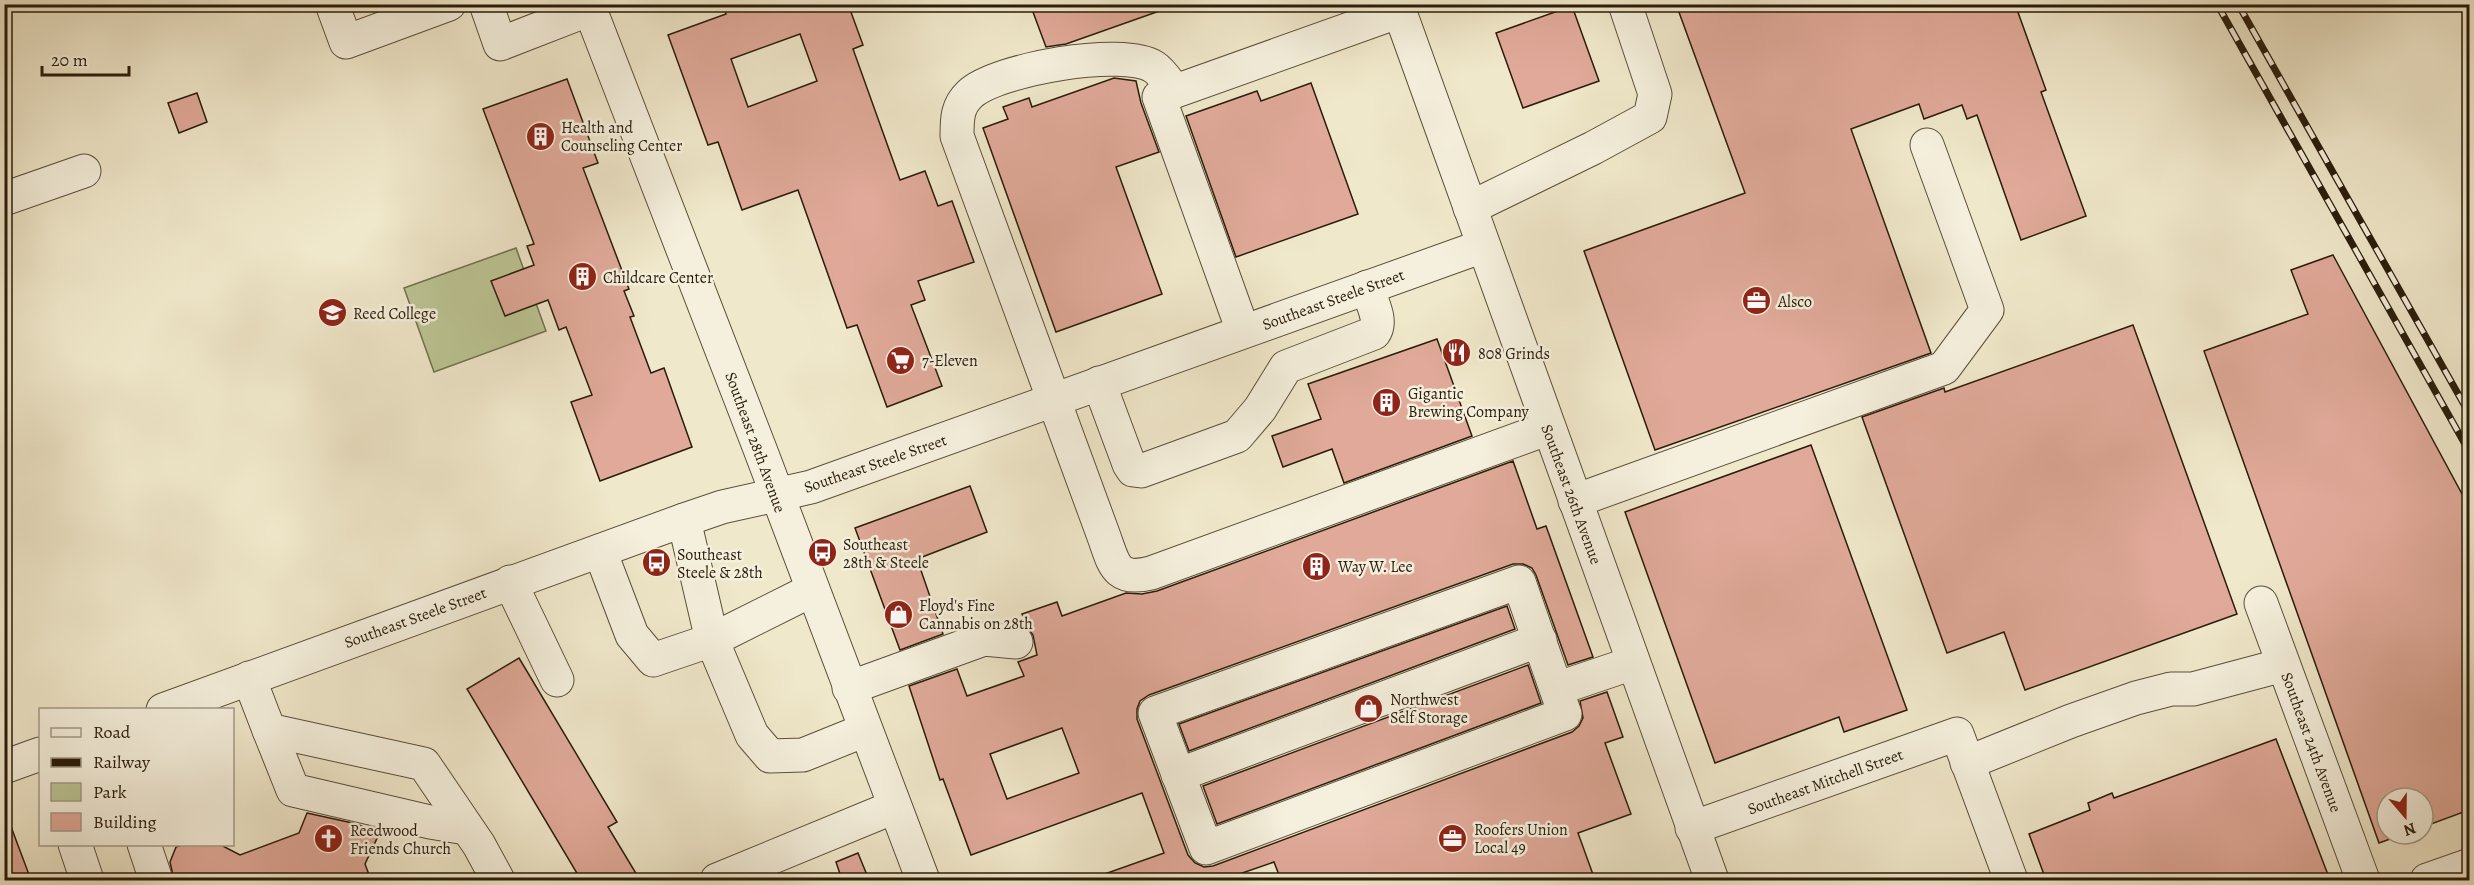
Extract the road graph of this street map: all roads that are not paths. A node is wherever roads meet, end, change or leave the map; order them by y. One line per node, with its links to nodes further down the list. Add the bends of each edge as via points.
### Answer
1 (332, 4): 2 (street, via 346,42)
2 (449, 4)
3 (486, 4): 5 (street, via 500,44)
4 (1625, 4): 11 (street, via 1655,94 1650,117)
5 (589, 7): 18 (street, Southeast 28th Avenue)
6 (1399, 8): 7 (street); 11 (street, Southeast 26th Avenue)
7 (1175, 91): 14 (street, via 1159,97); 16 (street, via 1154,67 1132,59 1084,60 1004,77 970,93 957,113 957,136)
8 (1927, 145): 19 (street, via 1987,310 1944,368)
9 (84, 171): 10 (street)
10 (4, 199)
11 (1470, 208): 12 (street, Southeast 26th Avenue)
12 (1483, 246): 13 (street, Southeast Steele Street); 17 (street, Southeast 26th Avenue)
13 (1367, 287): 14 (street, Southeast Steele Street); 15 (street, via 1378,321 1374,333 1286,367 1260,409 1237,436 1141,471 1133,470 1129,464)
14 (1243, 331): 15 (street, Southeast Steele Street)
15 (1099, 384): 16 (street, Southeast Steele Street)
16 (1054, 399): 17 (street, via 1115,566 1134,577); 18 (street, Southeast Steele Street, via 811,487)
17 (1549, 428): 19 (street, Southeast 26th Avenue)
18 (776, 495): 20 (street, Southeast Steele Street); 23 (street, Southeast 28th Avenue)
19 (1575, 501): 28 (street, Southeast 26th Avenue)
20 (684, 520): 21 (street, Southeast Steele Street); 25 (street)
21 (600, 550): 22 (street, Southeast Steele Street); 25 (street, via 632,635 653,660)
22 (510, 582): 30 (street, Southeast Steele Street); 31 (street)
23 (812, 590): 25 (street); 32 (street, Southeast 28th Avenue)
24 (2260, 603): 29 (street, Southeast 24th Avenue)
25 (712, 640): 36 (street, via 752,735 770,756 803,755)
26 (1540, 640): 33 (street); 40 (street); 40 (street, via 1519,582 1155,713)
27 (1016, 642): 32 (street, via 984,639)
28 (1633, 663): 33 (street); 43 (street, Southeast 26th Avenue)
29 (2283, 665): 37 (street, Southeast Mitchell Street, via 2193,689 2170,689 2071,721); 54 (street, Southeast 24th Avenue)
30 (249, 678): 34 (street, Southeast Steele Street); 35 (street)
31 (557, 680)
32 (849, 688): 36 (street, Southeast 28th Avenue)
33 (1556, 689): 40 (street, via 1565,714 1206,848)
34 (169, 708)
35 (269, 729): 42 (street, via 424,764); 42 (street, via 293,790)
36 (865, 730): 41 (street, Southeast 28th Avenue)
37 (1962, 748): 43 (street, Southeast Mitchell Street); 53 (street)
38 (39, 754): 39 (street)
39 (4, 767)
40 (1178, 775)
41 (894, 807): 50 (street); 51 (street, Southeast 28th Avenue)
42 (466, 828): 49 (street)
43 (1692, 828): 52 (street, Southeast 26th Avenue)
44 (76, 846): 47 (street)
45 (145, 846): 48 (street)
46 (2469, 865): 55 (street)
47 (87, 880)
48 (156, 880)
49 (498, 880)
50 (717, 880)
51 (922, 880)
52 (1712, 880)
53 (2011, 880)
54 (2363, 880)
55 (2427, 880)

